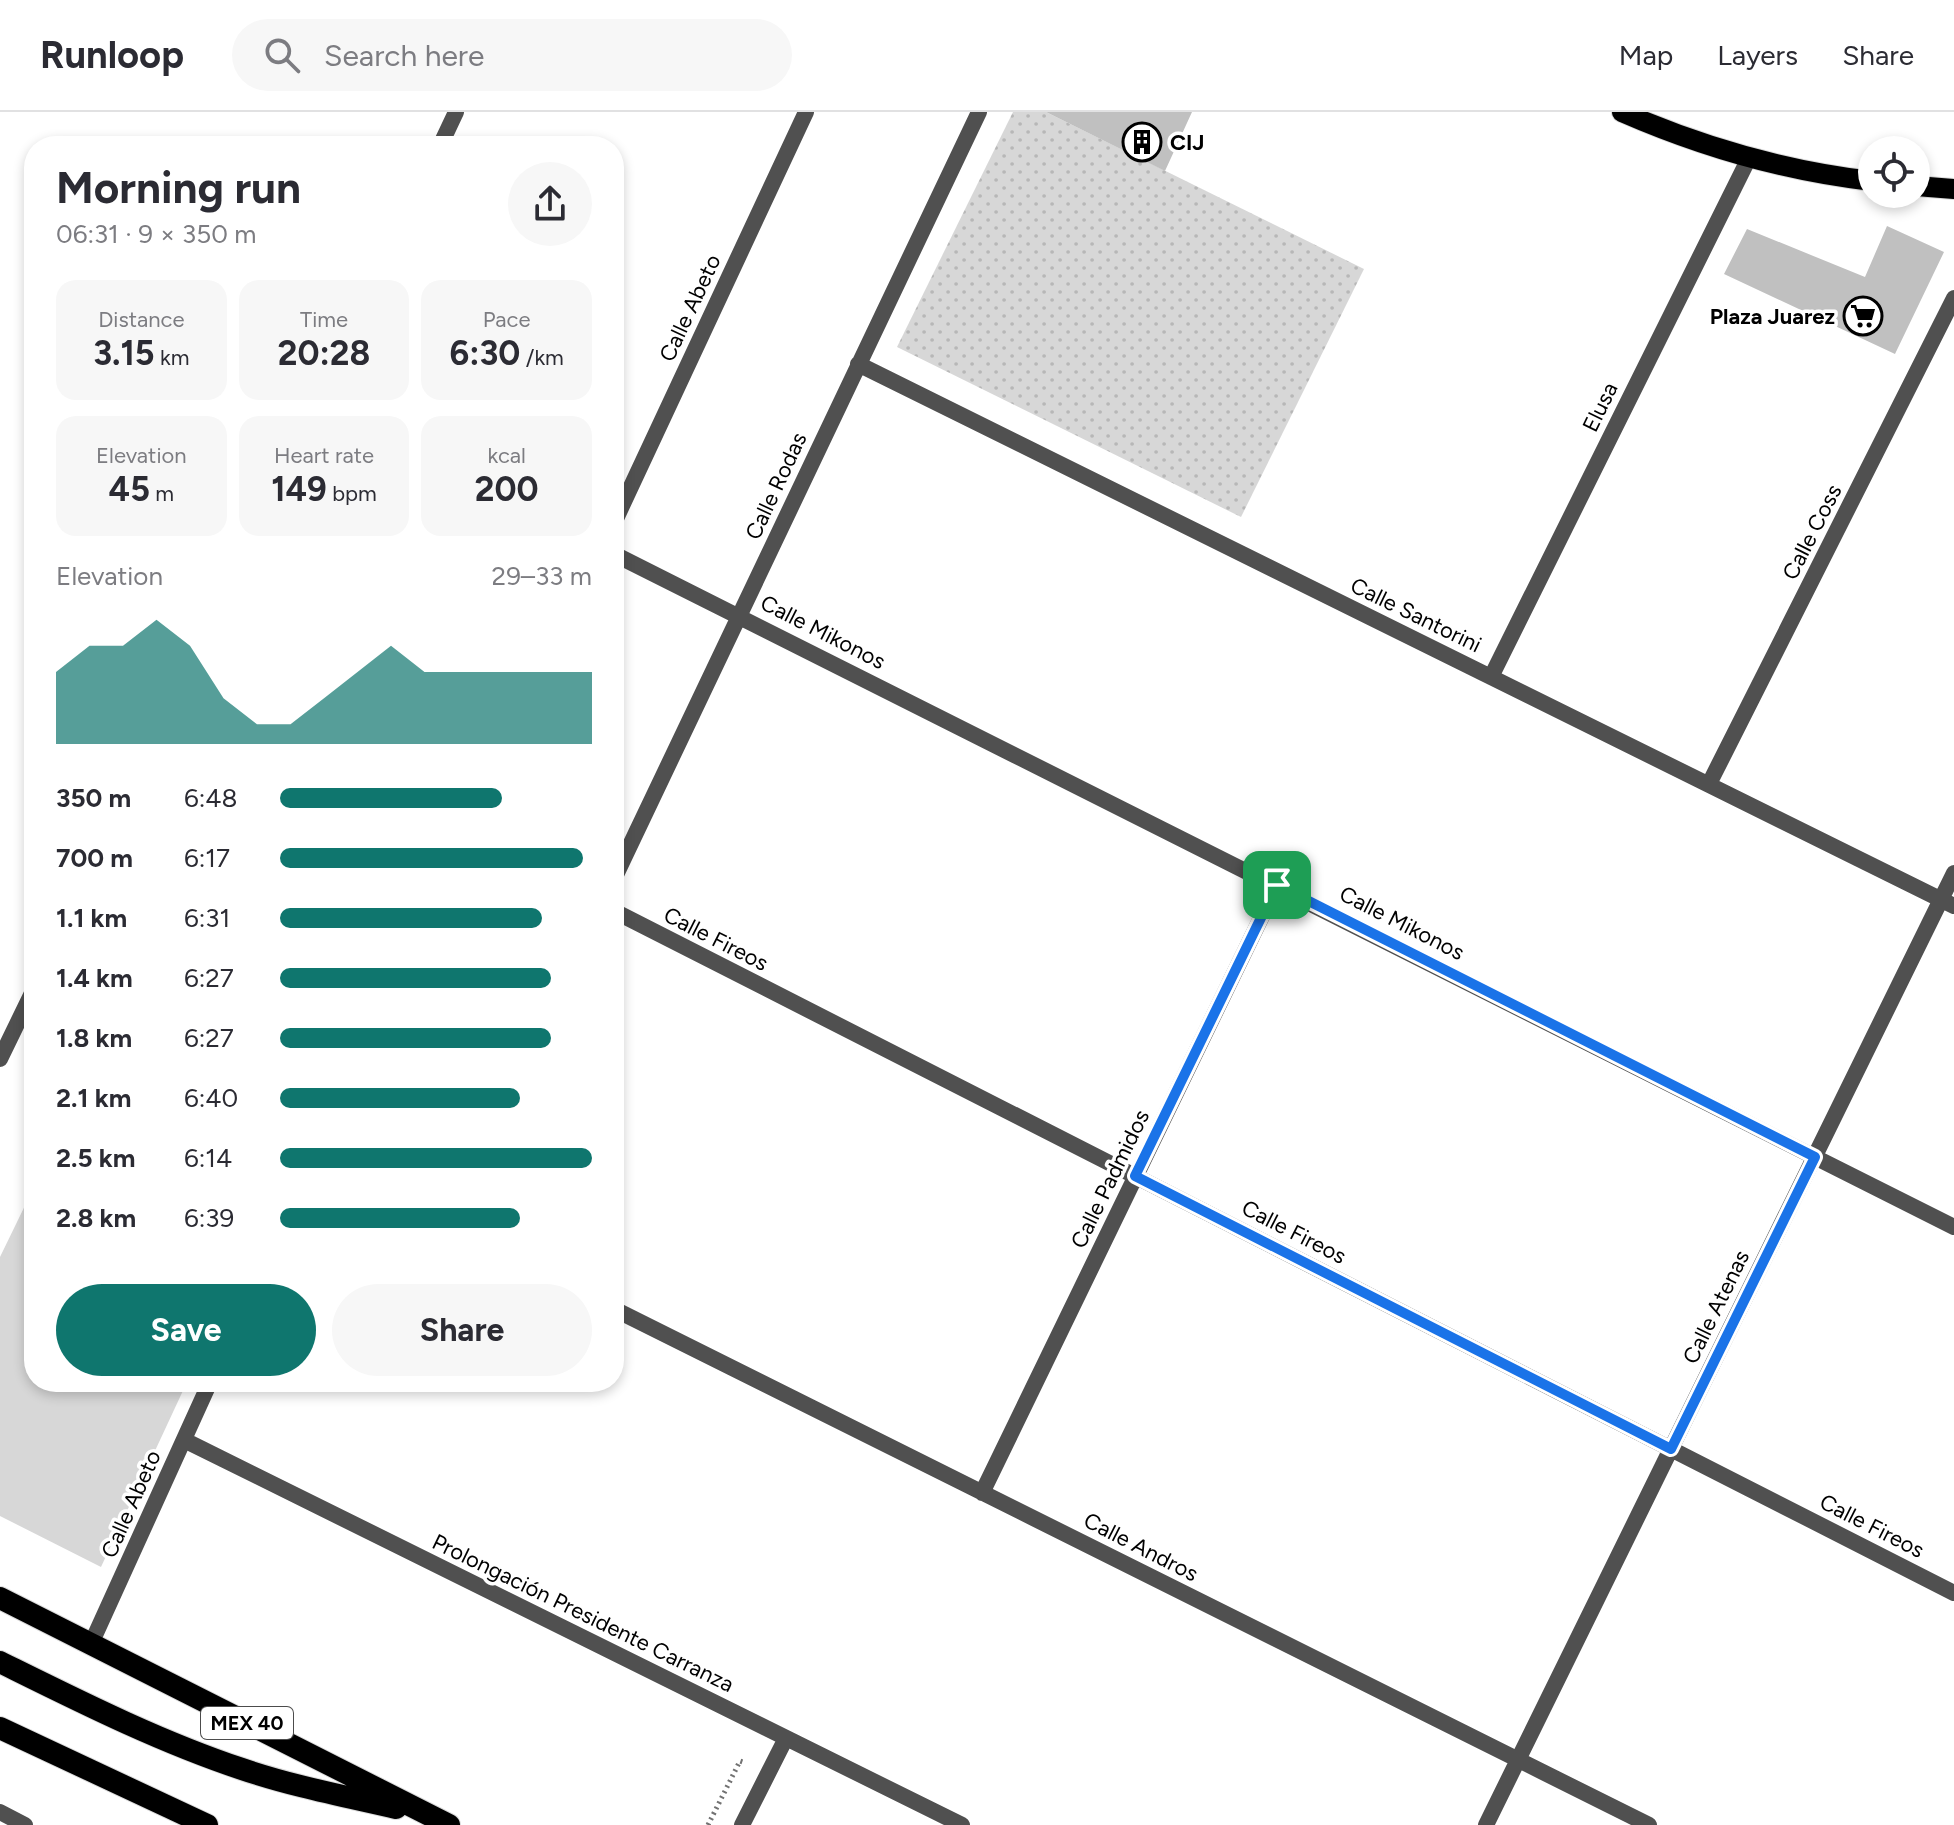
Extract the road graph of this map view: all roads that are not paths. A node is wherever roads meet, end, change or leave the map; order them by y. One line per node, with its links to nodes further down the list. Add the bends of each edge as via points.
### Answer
1 (456, 112): 5 (street)
2 (806, 112): 12 (street, Calle Abeto)
3 (979, 112): 11 (street, Calle Rodas)
4 (1622, 112): 6 (main road)
5 (445, 136)
6 (1749, 158): 7 (main road); 15 (street, Elusa)
7 (1858, 179)
8 (1930, 187): 9 (main road)
9 (1954, 189)
10 (1954, 298): 16 (street, Calle Coss)
11 (858, 364): 14 (street, Calle Rodas); 15 (street, Calle Santorini)
12 (624, 502)
13 (624, 559): 14 (street, Calle Mikonos)
14 (740, 614): 17 (street, Calle Rodas); 19 (street, Calle Mikonos)
15 (1491, 677): 16 (street, Calle Santorini)
16 (1709, 784): 20 (street, Calle Santorini)
17 (624, 858)
18 (1954, 873): 20 (street, Calle Atenas)
19 (1277, 885): 24 (street, Calle Mikonos); 25 (street, Calle Padmidos)
20 (1948, 903): 24 (street, Calle Atenas)
21 (624, 916): 25 (street, Calle Fireos)
22 (24, 1010): 23 (street)
23 (0, 1059)
24 (1815, 1157): 26 (street, Calle Mikonos); 30 (street, Calle Atenas)
25 (1135, 1176): 30 (street, Calle Fireos); 31 (street, Calle Padmidos)
26 (1954, 1227)
27 (624, 1314): 31 (street, Calle Andros)
28 (206, 1392): 29 (street, Calle Abeto)
29 (184, 1440): 36 (street, Calle Abeto); 39 (street, Prolongación Presidente Carranza)
30 (1671, 1449): 32 (street, Calle Fireos); 40 (street, Calle Atenas)
31 (982, 1493): 40 (street, Calle Andros)
32 (1954, 1593)
33 (0, 1598): 35 (highway, MEX 40)
34 (0, 1608): 35 (highway)
35 (46, 1622): 36 (highway, MEX 40)
36 (91, 1644): 42 (highway, MEX 40)
37 (0, 1662): 42 (highway, via 105,1713 241,1768)
38 (0, 1728): 44 (highway)
39 (786, 1738): 45 (street); 46 (street, Prolongación Presidente Carranza)
40 (1518, 1760): 47 (street, Calle Atenas); 48 (street, Calle Andros)
41 (0, 1812): 43 (street)
42 (439, 1820)
43 (25, 1825)
44 (207, 1825)
45 (742, 1825)
46 (962, 1825)
47 (1486, 1825)
48 (1649, 1825)

